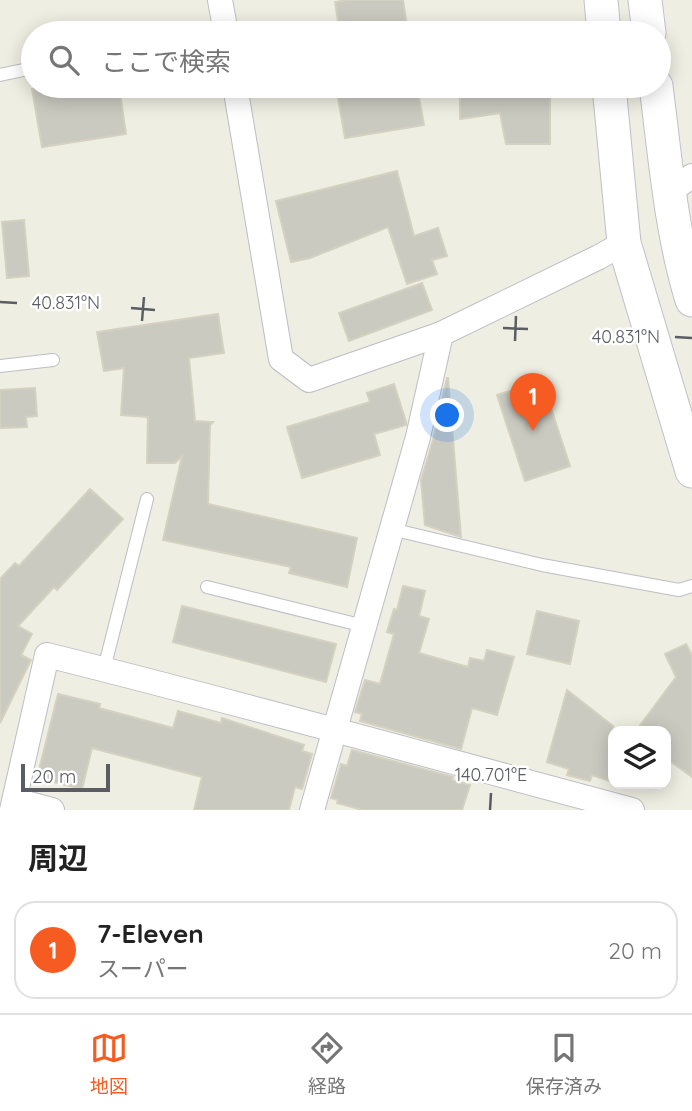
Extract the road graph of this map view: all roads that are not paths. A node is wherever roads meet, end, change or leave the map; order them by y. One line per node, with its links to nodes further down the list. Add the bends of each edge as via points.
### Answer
1 (220, 0): 4 (street)
2 (601, 0): 5 (street)
3 (645, 0): 6 (street)
4 (224, 21)
5 (603, 21)
6 (648, 21)
7 (21, 71): 8 (lane)
8 (0, 75)
9 (237, 98): 15 (street, via 281,359 309,380)
10 (610, 98): 13 (street)
11 (659, 98): 12 (street)
12 (681, 184): 14 (street)
13 (624, 243): 15 (street); 18 (street)
14 (690, 288)
15 (441, 334): 20 (street)
16 (53, 360): 17 (lane)
17 (0, 366)
18 (692, 471)
19 (147, 499): 24 (lane)
20 (391, 529): 21 (lane, via 542,565 679,590); 23 (street)
21 (692, 586)
22 (207, 587): 23 (lane)
23 (364, 626): 25 (street)
24 (104, 669): 25 (street); 26 (street, via 47,655)
25 (335, 731): 28 (street); 29 (street)
26 (14, 805): 27 (street)
27 (52, 810)
28 (312, 810)
29 (632, 810)

